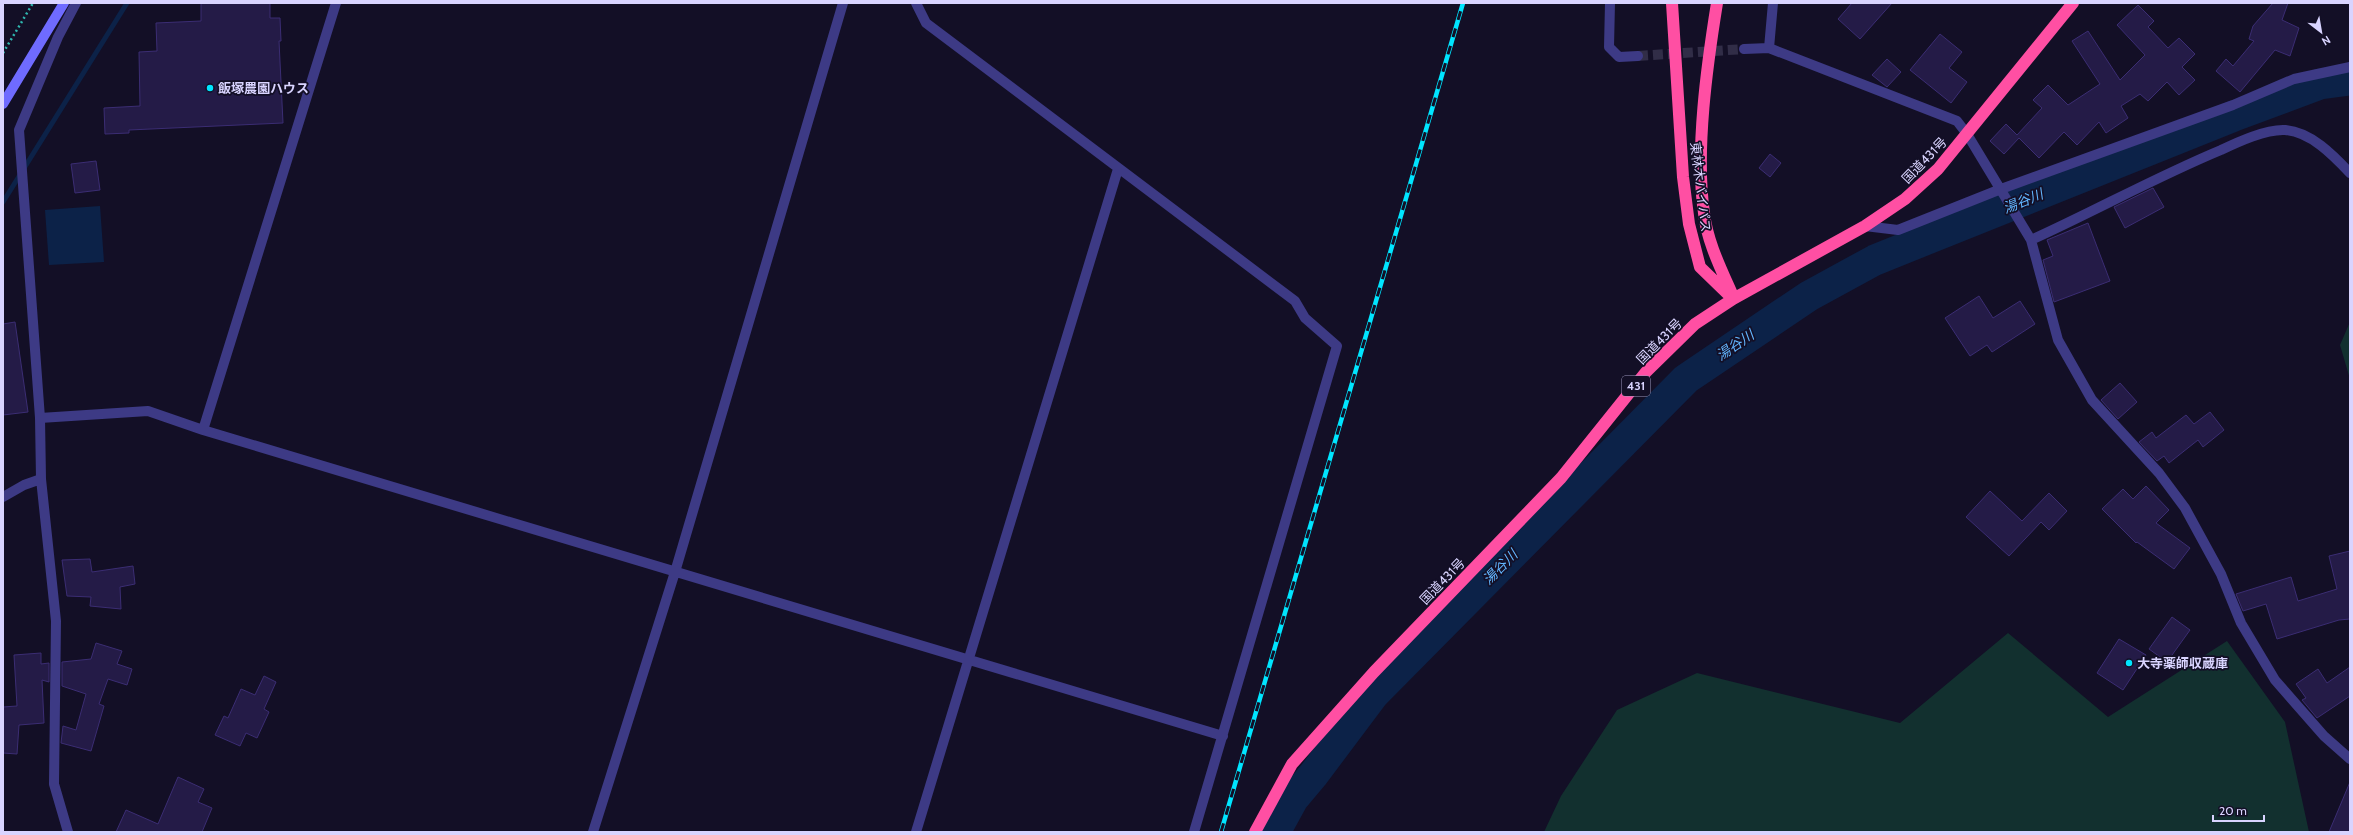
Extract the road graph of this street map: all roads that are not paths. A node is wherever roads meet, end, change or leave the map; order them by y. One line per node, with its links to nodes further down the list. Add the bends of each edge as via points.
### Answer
1 (64, 3): 15 (main road)
2 (76, 3): 23 (street, via 58,37 19,130)
3 (336, 3): 24 (street)
4 (843, 3): 27 (street)
5 (916, 3): 17 (street, via 926,23)
6 (1610, 3): 13 (street, via 1608,47 1619,57)
7 (1672, 3): 22 (highway, 東林木バイパス, via 1683,177 1689,224 1700,267)
8 (1717, 3): 22 (highway, 東林木バイパス, via 1703,122 1702,178 1704,214)
9 (1773, 3): 11 (street)
10 (2073, 3): 16 (highway, 国道431号 / 431)
11 (1769, 48): 12 (street); 16 (street, via 1958,121)
12 (1744, 49)
13 (1638, 56)
14 (2350, 67): 19 (street, via 2294,79 2226,108)
15 (3, 104)
16 (1967, 134): 19 (street); 20 (highway, 国道431号 / 431, via 1938,169 1911,194)
17 (1118, 169): 28 (street); 29 (street, via 1295,301 1305,318 1336,346)
18 (2350, 172): 21 (street, via 2332,154 2307,137 2285,130 2251,137 2180,167)
19 (2001, 189): 20 (street, via 1898,230); 21 (street)
20 (1865, 226): 22 (highway, 国道431号 / 431)
21 (2031, 240): 30 (street, via 2058,340 2092,400 2185,508 2221,574 2241,623 2275,680 2324,736)
22 (1733, 299): 35 (highway, 国道431号 / 431, via 1695,324 1646,372 1561,478 1368,678 1292,764)
23 (40, 418): 24 (street, via 148,411); 25 (street)
24 (203, 430): 27 (street)
25 (41, 479): 26 (street); 31 (street, via 56,621 54,784)
26 (3, 497)
27 (675, 572): 28 (street); 32 (street)
28 (967, 660): 29 (street); 33 (street)
29 (1223, 736): 34 (street)
30 (2350, 758)
31 (68, 832)
32 (593, 832)
33 (916, 832)
34 (1194, 832)
35 (1255, 832)

